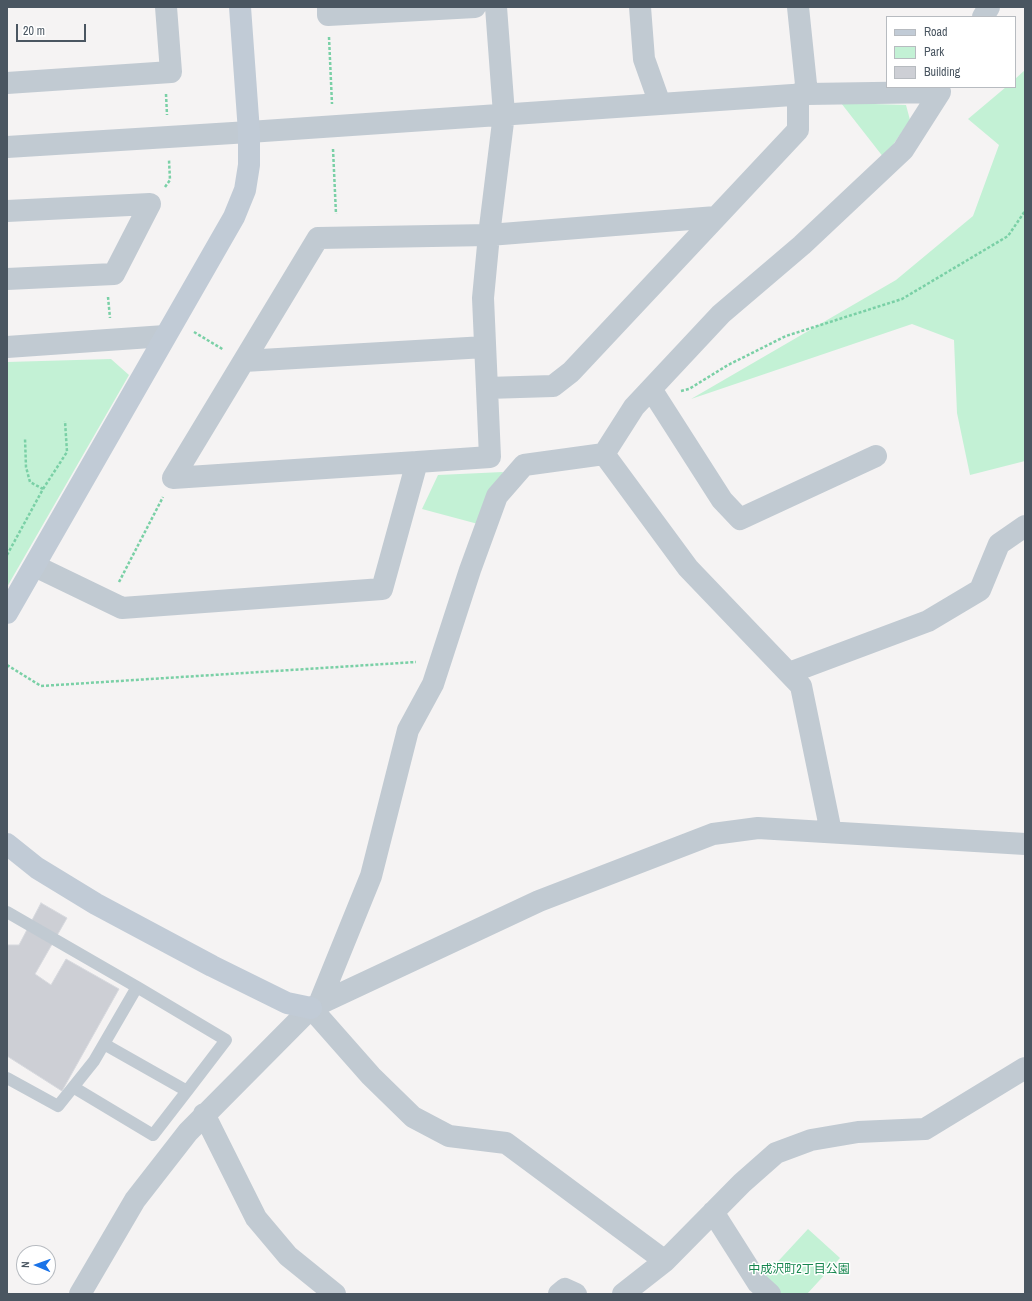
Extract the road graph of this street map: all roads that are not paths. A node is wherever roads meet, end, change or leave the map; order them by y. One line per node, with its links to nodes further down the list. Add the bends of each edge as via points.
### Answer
1 (166, 7): 10 (street, via 171,72)
2 (240, 7): 15 (street)
3 (328, 7): 4 (street, via 328,15)
4 (475, 7)
5 (496, 7): 14 (street)
6 (640, 7): 13 (street, via 644,59)
7 (798, 7): 12 (street)
8 (989, 7): 9 (street)
9 (984, 16)
10 (7, 83)
11 (941, 90): 12 (street); 26 (street, via 903,150 802,245 722,314)
12 (802, 94): 13 (street); 18 (street, via 798,130)
13 (660, 104): 14 (street)
14 (504, 114): 15 (street); 19 (street)
15 (249, 132): 16 (street); 21 (street, via 249,165 245,190 234,217)
16 (7, 147)
17 (7, 212): 20 (street, via 150,204 114,274)
18 (716, 217): 19 (street); 25 (street, via 571,372 553,386)
19 (489, 235): 23 (street, via 483,298); 24 (street, via 318,238)
20 (7, 279)
21 (169, 328): 22 (street, via 112,340); 31 (street)
22 (7, 347)
23 (485, 347): 24 (street); 25 (street)
24 (244, 361): 29 (street, via 173,478)
25 (487, 388): 29 (street, via 490,457)
26 (653, 392): 27 (street, via 634,407); 28 (street, via 722,500 740,519)
27 (604, 454): 33 (street, via 688,568); 39 (street, via 524,465 497,496 433,684 408,730 371,876)
28 (876, 456)
29 (417, 462): 31 (street, via 382,589 122,608)
30 (1025, 526): 33 (street, via 999,544 980,590 974,594 928,621)
31 (35, 566): 32 (street)
32 (7, 613)
33 (789, 673): 34 (street, via 801,686)
34 (831, 832): 36 (street); 39 (street, via 758,828 713,834 539,901)
35 (7, 844): 39 (street, via 37,868 96,904 212,966 287,1003)
36 (1025, 844)
37 (7, 912): 38 (lane)
38 (137, 987): 40 (lane); 44 (lane, via 226,1040)
39 (315, 1006): 45 (street); 47 (street, via 371,1076 413,1117 449,1136 506,1143)
40 (104, 1044): 43 (lane); 44 (lane)
41 (1025, 1068): 46 (street, via 925,1129 858,1132 811,1140 776,1153)
42 (7, 1078): 43 (lane, via 58,1106)
43 (73, 1087): 44 (lane, via 153,1135)
44 (187, 1091)
45 (204, 1114): 48 (street, via 135,1200); 49 (street, via 256,1218 288,1256)
46 (713, 1212): 47 (street); 53 (street, via 758,1283)
47 (665, 1261): 52 (street)
48 (80, 1294)
49 (335, 1294)
50 (559, 1294): 51 (street, via 565,1289)
51 (576, 1294)
52 (623, 1294)
53 (770, 1294)

